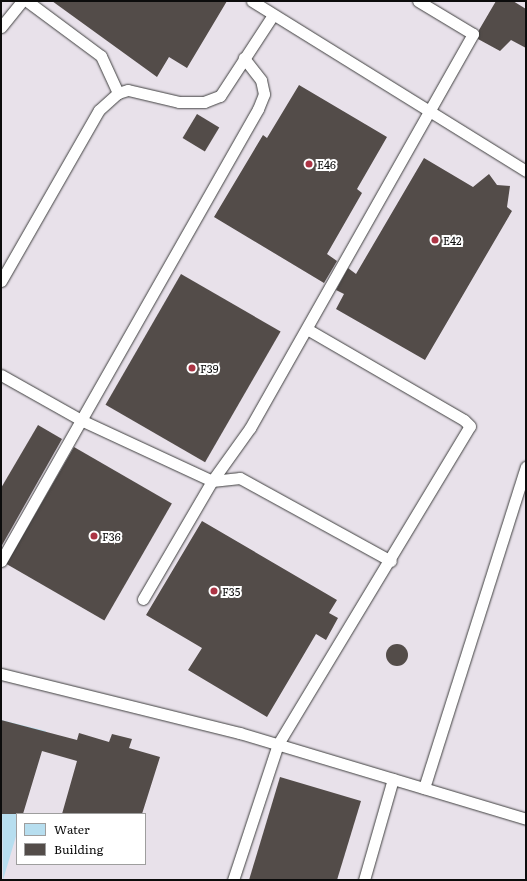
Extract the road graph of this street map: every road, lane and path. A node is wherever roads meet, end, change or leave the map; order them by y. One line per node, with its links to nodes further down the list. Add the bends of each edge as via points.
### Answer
1 (22, 1): 6 (lane)
2 (27, 1): 8 (lane, via 101,56)
3 (252, 1): 5 (lane)
4 (418, 1): 9 (lane, via 473,34)
5 (273, 15): 7 (lane); 9 (lane)
6 (1, 27)
7 (244, 58): 8 (lane, via 220,96 204,102 178,102 142,91); 14 (lane, via 261,80 264,94 258,109)
8 (118, 93): 11 (lane, via 99,110)
9 (428, 110): 10 (lane); 12 (lane)
10 (526, 171)
11 (2, 278)
12 (307, 329): 16 (lane, via 250,428); 18 (lane, via 464,420 470,426)
13 (1, 375): 14 (lane)
14 (83, 420): 16 (lane); 17 (lane)
15 (526, 467): 23 (lane)
16 (212, 481): 18 (lane, via 240,478); 19 (lane)
17 (1, 561)
18 (391, 561): 21 (lane)
19 (143, 598)
20 (1, 674): 21 (lane)
21 (278, 744): 22 (lane); 25 (lane)
22 (393, 779): 23 (lane); 26 (lane)
23 (424, 788): 24 (lane)
24 (526, 819)
25 (233, 880)
26 (364, 880)

